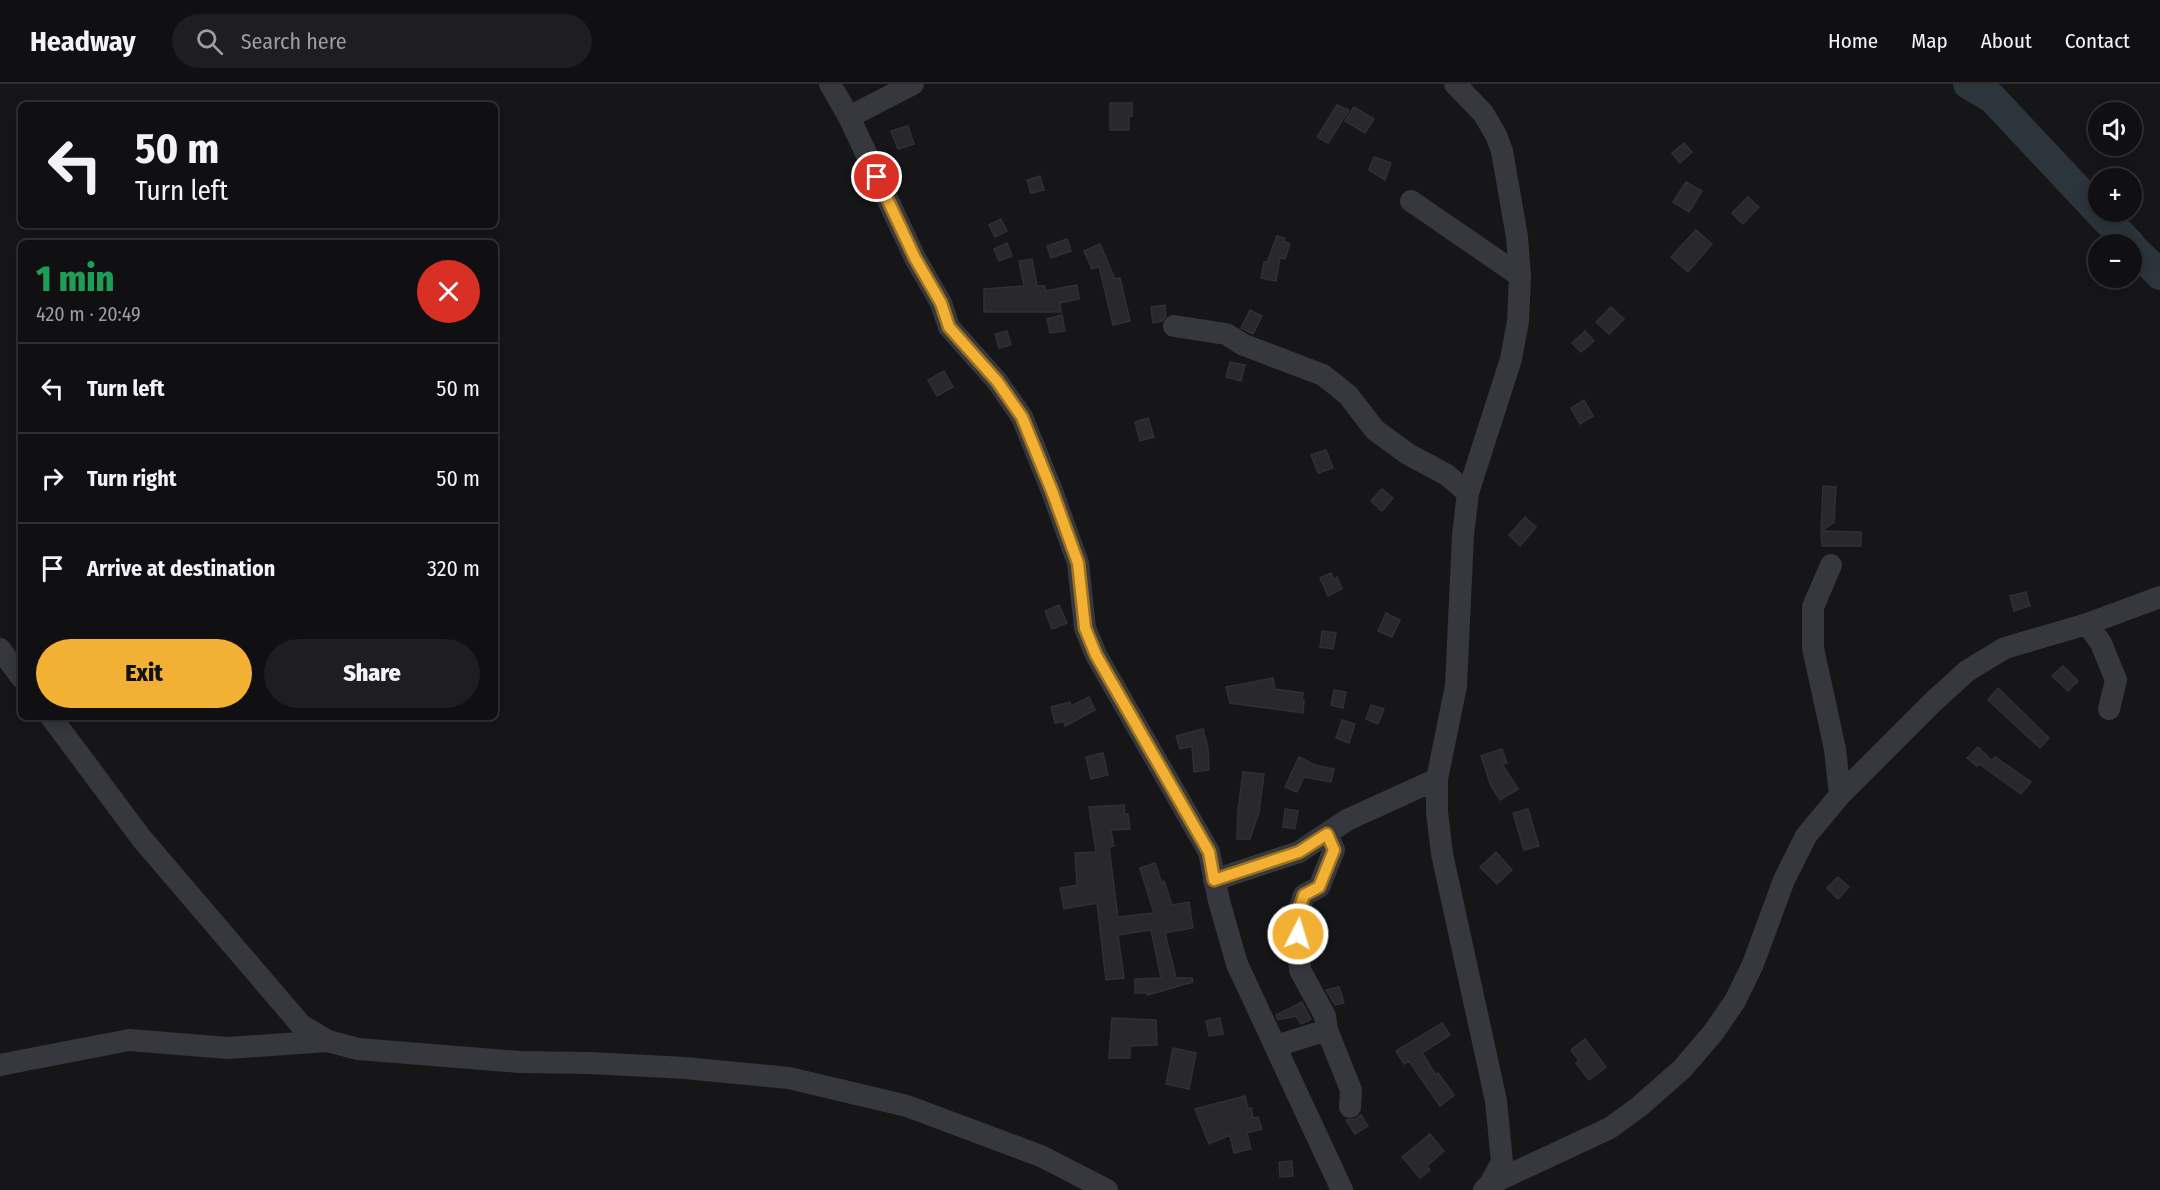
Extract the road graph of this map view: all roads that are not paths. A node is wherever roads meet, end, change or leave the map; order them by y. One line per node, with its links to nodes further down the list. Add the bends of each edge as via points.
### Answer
1 (830, 84): 4 (street)
2 (913, 84): 4 (street)
3 (1455, 84): 6 (street, via 1483,113 1502,151)
4 (849, 117): 19 (street, via 915,258 941,303 949,327 997,381 1022,417 1078,563 1085,628 1096,655 1209,852)
5 (1411, 201): 6 (street)
6 (1520, 276): 8 (street, via 1511,359)
7 (1174, 326): 8 (street, via 1226,334 1244,345 1323,375 1348,395 1375,430)
8 (1468, 493): 16 (street, via 1456,686)
9 (1831, 565): 17 (street, via 1814,607 1813,648 1835,749)
10 (2160, 597): 11 (street)
11 (2087, 624): 14 (street, via 2102,643 2116,680); 17 (street, via 2005,648 1967,671)
12 (0, 649): 13 (street)
13 (18, 673)
14 (2109, 709)
15 (53, 720): 21 (street, via 142,839 301,1024)
16 (1437, 779): 18 (street, via 1347,820); 25 (street, via 1442,854 1496,1101 1502,1162)
17 (1840, 795): 25 (street, via 1806,836 1784,879 1735,1001 1682,1069 1610,1128)
18 (1327, 834): 19 (street, via 1299,852); 20 (street, via 1334,850 1319,887 1304,895 1297,916 1300,970 1325,1016)
19 (1214, 880): 22 (street, via 1237,963)
20 (1327, 1030): 22 (street); 24 (street, via 1352,1090)
21 (328, 1041): 23 (street, via 228,1048 129,1040); 26 (street, via 358,1049 508,1061 673,1067 789,1078 907,1106 1041,1156)
22 (1276, 1046): 27 (street)
23 (0, 1065)
24 (1350, 1107)
25 (1487, 1187)
26 (1107, 1190)
27 (1342, 1190)

